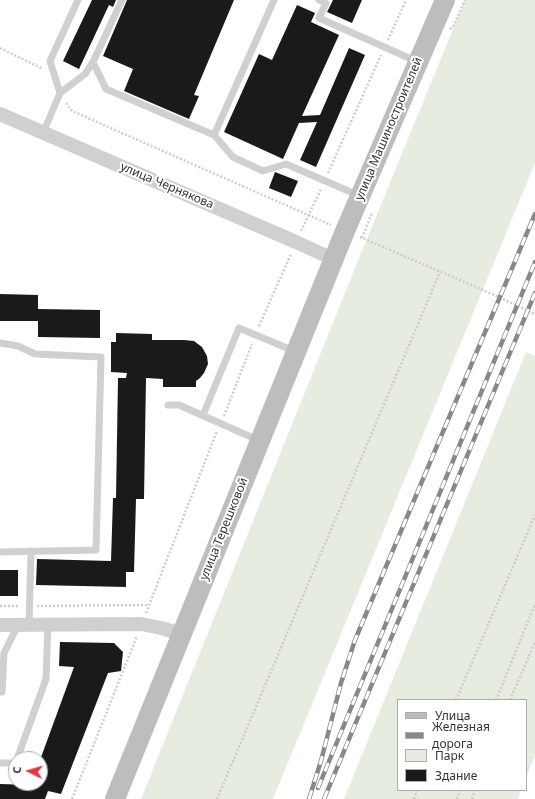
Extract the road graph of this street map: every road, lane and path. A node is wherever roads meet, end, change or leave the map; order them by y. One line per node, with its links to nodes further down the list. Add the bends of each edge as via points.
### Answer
1 (78, 0): 12 (lane, via 50,61)
2 (122, 0): 9 (lane)
3 (274, 0): 15 (lane)
4 (319, 0): 8 (lane, via 326,3 319,18)
5 (406, 0): 8 (path)
6 (445, 0): 10 (main road, улица Машиностроителей)
7 (0, 48): 11 (path)
8 (384, 48): 10 (lane); 16 (path)
9 (93, 62): 12 (lane, via 85,74); 15 (lane, via 106,89)
10 (418, 62): 17 (main road, улица Машиностроителей)
11 (43, 69)
12 (60, 93): 14 (lane); 18 (path, via 72,111)
13 (0, 114): 14 (street, улица Чернякова)
14 (43, 133): 20 (street, улица Чернякова)
15 (214, 135): 16 (lane, via 233,158 263,171 286,164)
16 (325, 181): 17 (lane); 18 (path)
17 (360, 196): 19 (main road, улица Машиностроителей)
18 (308, 215): 19 (path); 20 (path)
19 (345, 231): 21 (main road, улица Машиностроителей); 22 (path)
20 (296, 242): 21 (street, улица Чернякова); 24 (path)
21 (334, 259): 26 (main road, улица Терешковой)
22 (440, 272): 23 (path); 51 (path)
23 (535, 314)
24 (256, 335): 26 (lane); 28 (lane, via 239,328); 29 (path)
25 (0, 343): 32 (lane, via 18,346 35,354 101,357 96,550)
26 (296, 352): 30 (main road, улица Терешковой)
27 (168, 405): 28 (lane, via 179,405)
28 (203, 415): 29 (lane)
29 (221, 423): 30 (lane); 35 (path)
30 (260, 441): 42 (main road, улица Терешковой)
31 (535, 515): 45 (path)
32 (31, 551): 33 (lane); 37 (lane)
33 (0, 552)
34 (535, 604): 46 (path)
35 (149, 605): 37 (path); 39 (path)
36 (0, 606): 37 (path)
37 (29, 606): 41 (lane)
38 (48, 624): 39 (street); 41 (street); 48 (lane, via 46,679)
39 (141, 624): 42 (street); 49 (path)
40 (0, 625): 41 (street)
41 (23, 625): 44 (lane, via 4,652)
42 (182, 634): 50 (main road, улица Терешковой)
43 (535, 642): 47 (path)
44 (0, 692)
45 (456, 699)
46 (496, 699)
47 (510, 699)
48 (19, 751)
49 (72, 799)
50 (115, 799)
51 (217, 799)

